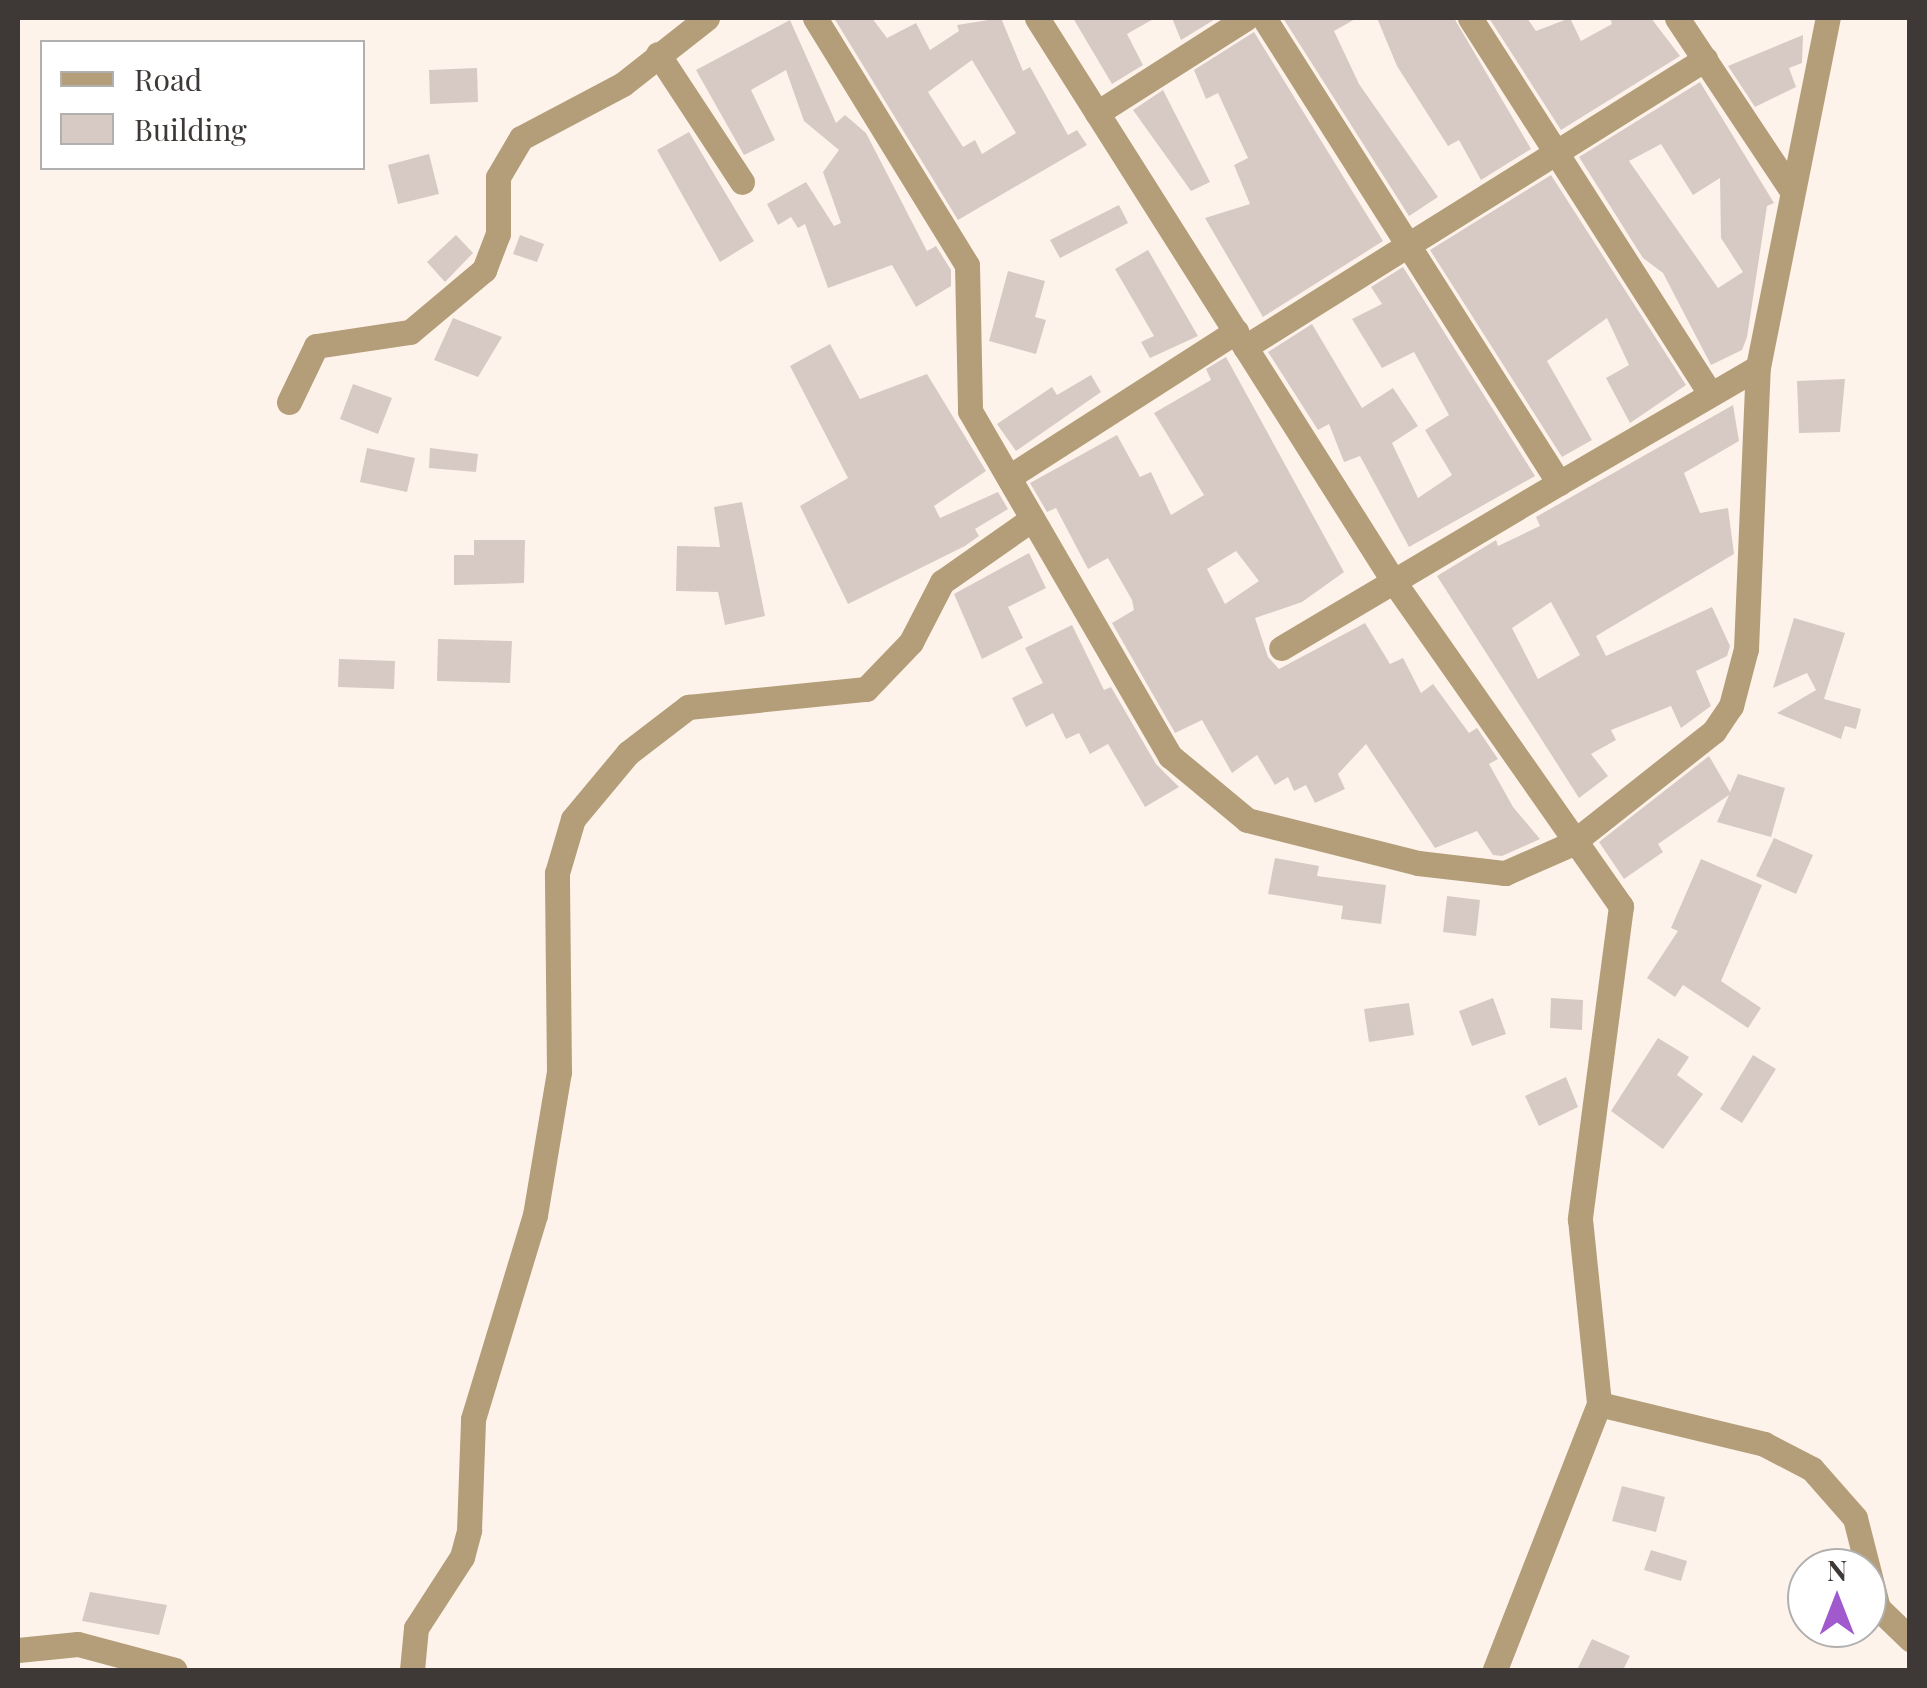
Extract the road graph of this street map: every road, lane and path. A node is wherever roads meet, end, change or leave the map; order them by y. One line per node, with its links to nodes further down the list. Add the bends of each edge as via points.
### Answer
1 (706, 18): 9 (street)
2 (816, 18): 20 (street, via 967,266 970,411)
3 (1037, 18): 11 (street)
4 (1246, 18): 11 (street)
5 (1264, 18): 15 (street)
6 (1470, 18): 12 (street)
7 (1677, 18): 10 (street)
8 (1828, 18): 14 (street)
9 (658, 54): 13 (street); 19 (street, via 623,84 521,138 498,177 498,234 484,270 410,332 316,346)
10 (1704, 59): 12 (street); 14 (street)
11 (1097, 113): 16 (street)
12 (1556, 151): 15 (street); 18 (street)
13 (742, 182)
14 (1790, 188): 17 (street)
15 (1407, 243): 16 (street); 21 (street)
16 (1240, 339): 20 (street); 23 (street)
17 (1758, 367): 18 (street); 25 (street, via 1746,649 1731,706 1714,731)
18 (1709, 392): 21 (street)
19 (288, 402)
20 (1009, 478): 22 (street)
21 (1559, 483): 23 (street)
22 (1032, 518): 25 (street, via 1170,756 1247,820 1466,871 1536,866); 30 (street, via 942,582 912,642 866,688 688,707 628,753 573,819 557,873 559,1072 535,1215 472,1418 474,1496 462,1557 416,1628)
23 (1394, 582): 24 (street); 25 (street)
24 (1280, 648)
25 (1571, 844): 26 (street, via 1621,906 1580,1219)
26 (1600, 1404): 27 (street, via 1764,1444 1812,1469 1855,1518 1878,1608); 31 (street)
27 (1910, 1639)
28 (18, 1650): 29 (street, via 78,1644)
29 (175, 1670)
30 (412, 1670)
31 (1496, 1670)

